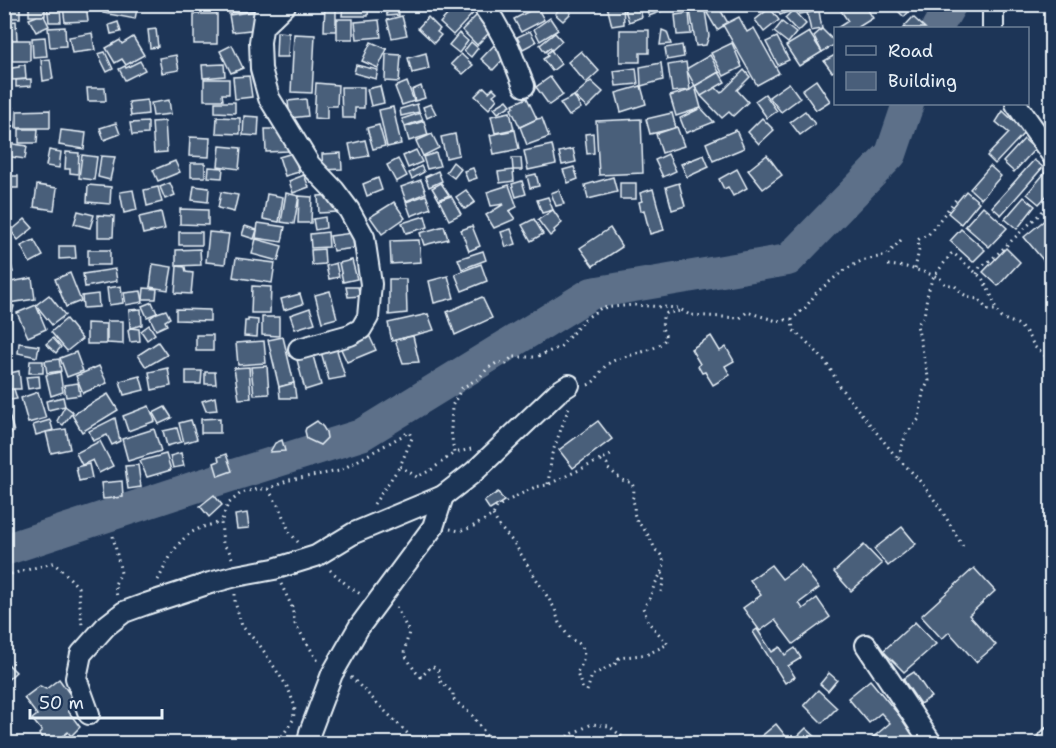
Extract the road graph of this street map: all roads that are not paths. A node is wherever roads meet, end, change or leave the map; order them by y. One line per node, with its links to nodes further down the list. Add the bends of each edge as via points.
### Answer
1 (266, 4): 5 (street)
2 (286, 4): 5 (street)
3 (482, 4): 7 (street, via 509,48)
4 (993, 4): 6 (street)
5 (263, 26): 10 (street, via 261,69 270,98 310,165 349,210 364,237 371,284 368,316 361,329)
6 (993, 27)
7 (524, 86)
8 (1017, 105): 9 (street)
9 (1052, 155)
10 (300, 349)
11 (569, 387): 12 (street, via 558,392)
12 (443, 496): 14 (street, via 354,533 316,556 274,570 236,576 124,612 81,654 76,678); 16 (street, via 433,527 359,627 332,674)
13 (866, 645): 17 (street)
14 (89, 714)
15 (1052, 737): 18 (street)
16 (308, 744)
17 (933, 744)
18 (1045, 744)

